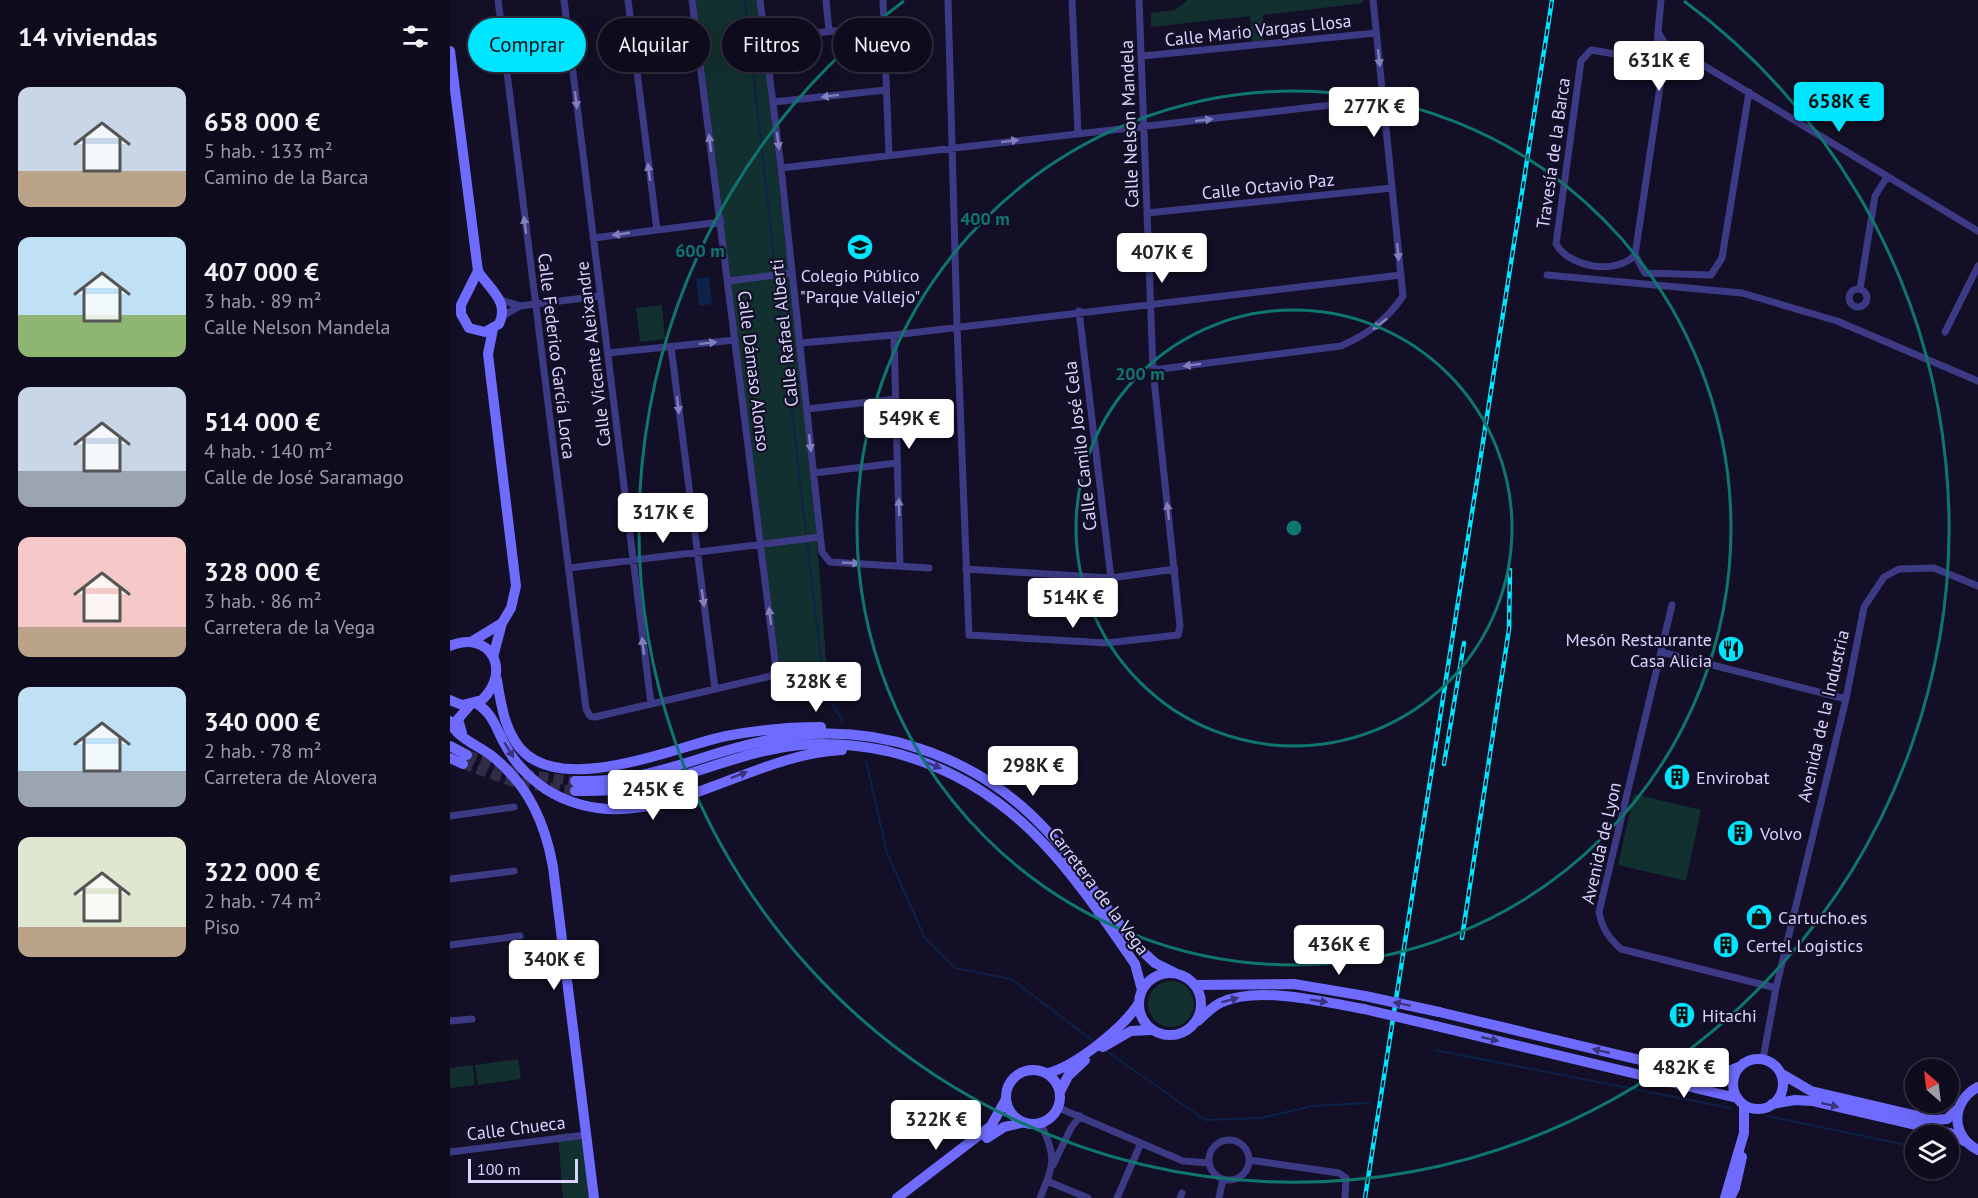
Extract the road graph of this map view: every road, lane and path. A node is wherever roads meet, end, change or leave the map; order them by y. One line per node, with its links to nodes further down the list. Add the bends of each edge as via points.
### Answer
1 (498, 0): 60 (street, Calle Federico García Lorca, one-way to 1)
2 (564, 0): 46 (street, Calle Vicente Aleixandre, one-way to 46)
3 (628, 0): 44 (street, one-way to 3)
4 (692, 0): 43 (street, Calle Dámaso Alonso, one-way to 4)
5 (760, 0): 13 (street, Calle Rafael Alberti)
6 (826, 0): 15 (street)
7 (883, 0): 14 (street)
8 (948, 0): 37 (street)
9 (1072, 0): 36 (street)
10 (1139, 0): 23 (street, Calle Nelson Mandela)
11 (1373, 0): 19 (street)
12 (1661, 0): 18 (street)
13 (762, 18)
14 (884, 18)
15 (829, 31): 16 (street); 17 (street)
16 (833, 31)
17 (821, 32)
18 (1658, 32): 20 (street); 21 (street)
19 (1376, 33): 23 (street, Calle Mario Vargas Llosa); 33 (street, one-way to 33)
20 (1669, 46): 21 (street); 24 (street); 27 (street, via 1675,54)
21 (1656, 50): 25 (street); 26 (street)
22 (450, 51): 49 (main road)
23 (1143, 56): 35 (street, Calle Nelson Mandela)
24 (1688, 56): 27 (street); 32 (street)
25 (1639, 58): 26 (street); 47 (street, Travesía de la Barca, via 1591,50 1581,60 1556,244 1562,255 1577,263 1616,267 1627,264)
26 (1658, 63): 27 (street); 30 (street)
27 (1670, 63): 30 (street)
28 (769, 72): 34 (street, Calle Rafael Alberti)
29 (885, 72): 31 (street)
30 (1661, 80): 47 (street)
31 (886, 90): 34 (street, one-way to 34); 38 (street)
32 (1749, 92): 40 (street); 47 (street, via 1722,258 1717,268 1711,274 1645,273)
33 (1383, 99): 35 (street, one-way to 33); 41 (street)
34 (773, 102): 39 (street, Calle Rafael Alberti, one-way to 39)
35 (1145, 126): 36 (street); 42 (street, Calle Nelson Mandela)
36 (1078, 134): 37 (street, one-way to 36)
37 (952, 148): 38 (street); 64 (street)
38 (889, 156): 39 (street)
39 (782, 168): 50 (street, Calle Rafael Alberti)
40 (1887, 177): 45 (street); 54 (street, via 1875,196)
41 (1392, 188): 42 (street, Calle Octavio Paz); 51 (street, one-way to 51)
42 (1147, 213): 59 (street, Calle Nelson Mandela)
43 (721, 222): 44 (street); 53 (street, Calle Dámaso Alonso)
44 (657, 230): 46 (street, one-way to 46)
45 (1978, 231)
46 (593, 238): 57 (street, Calle Vicente Aleixandre)
47 (1635, 255)
48 (1978, 266): 67 (street)
49 (478, 271): 55 (main road); 56 (main road)
50 (792, 273): 53 (street); 70 (street, Calle Rafael Alberti)
51 (1401, 274): 59 (street); 74 (street, one-way to 74, via 1403,296 1388,317 1341,346)
52 (1546, 275): 75 (street, via 1742,293 1837,321)
53 (728, 281): 69 (street, Calle Dámaso Alonso)
54 (1860, 289)
55 (491, 290): 56 (main road); 58 (main road)
56 (470, 293): 66 (main road, via 461,305 461,314)
57 (600, 296): 60 (street); 72 (street, Calle Vicente Aleixandre)
58 (501, 300): 61 (street); 63 (main road)
59 (1150, 303): 62 (street); 74 (street, Calle Nelson Mandela)
60 (535, 304): 61 (street); 85 (street, Calle Federico García Lorca)
61 (520, 306): 63 (street)
62 (1079, 311): 64 (street); 89 (street, Calle Camilo José Cela)
63 (503, 316): 65 (main road)
64 (957, 326): 68 (street); 87 (street)
65 (493, 329): 66 (main road); 73 (main road)
66 (476, 332): 73 (main road)
67 (1945, 332)
68 (894, 334): 70 (street); 76 (street)
69 (735, 340): 71 (street, one-way to 69); 81 (street, Calle Dámaso Alonso)
70 (800, 343): 77 (street, Calle Rafael Alberti)
71 (671, 346): 72 (street); 82 (street, one-way to 82)
72 (608, 353): 83 (street, Calle Vicente Aleixandre)
73 (488, 354): 92 (main road, via 516,578 511,608)
74 (1153, 370): 88 (street, Calle Nelson Mandela, one-way to 74)
75 (1978, 381)
76 (896, 399): 77 (street); 78 (street)
77 (807, 409): 79 (street, Calle Rafael Alberti, one-way to 79)
78 (897, 463): 79 (street); 84 (street, one-way to 78)
79 (814, 473): 80 (street, Calle Rafael Alberti)
80 (820, 537): 81 (street); 84 (street, Calle Rafael Alberti, one-way to 84, via 822,552 830,562)
81 (760, 544): 82 (street); 98 (street, Calle Dámaso Alonso, one-way to 81, via 775,674)
82 (696, 552): 83 (street); 98 (street, one-way to 98)
83 (633, 561): 85 (street); 102 (street, Calle Vicente Aleixandre, one-way to 83)
84 (900, 566): 86 (street, Calle Rafael Alberti)
85 (569, 568): 102 (street, Calle Federico García Lorca, via 590,716)
86 (929, 568)
87 (966, 569): 88 (street, Calle Nelson Mandela, via 969,635 1106,643 1178,634); 89 (street)
88 (1175, 569): 89 (street)
89 (1111, 578)
90 (1978, 586): 99 (street, Avenida de la Industria, via 1934,568 1899,569 1884,577 1864,607)
91 (1672, 605): 95 (street, Avenida de Lyon)
92 (502, 623): 93 (main road); 96 (main road)
93 (471, 642): 94 (main road); 96 (main road)
94 (450, 646)
95 (1661, 652): 99 (street); 117 (street, Avenida de Lyon, via 1599,912 1601,925 1621,949)
96 (494, 657): 97 (main road)
97 (497, 680): 101 (main road, via 491,691); 105 (main road, via 505,717 519,746 536,761 560,769 629,763 728,736 780,729 873,731)
98 (715, 689): 102 (street)
99 (1845, 699): 117 (street, Avenida de la Industria)
100 (450, 700): 101 (main road)
101 (474, 704): 104 (main road, via 458,719); 107 (main road, one-way to 107, via 493,716 513,757 536,782 568,801 604,810 659,804 797,755)
102 (651, 704)
103 (450, 721): 104 (main road)
104 (463, 736): 143 (main road, via 518,782 537,811 549,844)
105 (900, 742): 107 (main road, Carretera de la Vega, via 857,735 798,735 636,778 575,786 639,787 787,746 842,744); 115 (main road, Carretera de la Vega, via 962,765 1018,802 1058,843 1141,951)
106 (450, 746): 108 (main road, via 465,760)
107 (877, 749): 118 (main road, Carretera de la Vega, one-way to 118, via 946,771 1020,818 1051,850 1122,946 1137,969)
108 (450, 758)
109 (514, 807): 110 (street)
110 (450, 816)
111 (514, 871): 112 (street)
112 (450, 879)
113 (520, 936): 114 (street)
114 (450, 945)
115 (1175, 973): 116 (main road); 118 (main road, via 1156,976)
116 (1196, 985): 122 (main road, via 1202,1005); 125 (main road, one-way to 116, bridge, via 1719,1075 1699,1074 1438,1012 1294,984)
117 (1776, 988): 124 (street, Avenida de la Industria)
118 (1142, 990): 119 (main road)
119 (1138, 1003): 123 (main road); 126 (main road, via 1111,1033 1067,1065)
120 (472, 1019): 121 (street)
121 (450, 1021)
122 (1194, 1024): 123 (main road, via 1187,1031 1169,1036); 131 (main road, one-way to 131, bridge, via 1220,1003 1239,998 1302,998 1436,1026)
123 (1151, 1030): 129 (main road, via 1131,1031 1109,1043 1073,1070)
124 (1763, 1059): 125 (main road); 127 (main road)
125 (1739, 1066): 131 (main road, via 1733,1082)
126 (1048, 1073): 129 (main road); 130 (main road, via 1032,1070 1015,1077)
127 (1782, 1074): 132 (main road, via 1781,1094); 137 (main road, via 1811,1091)
128 (1978, 1087): 133 (main road, via 1968,1093)
129 (1060, 1092): 134 (main road)
130 (1005, 1101): 141 (main road); 155 (main road, via 992,1126)
131 (1741, 1102): 135 (main road); 144 (main road)
132 (1772, 1104): 135 (main road); 145 (main road, one-way to 145, via 1812,1101 1950,1133)
133 (1959, 1107)
134 (1059, 1108): 140 (street); 142 (main road)
135 (1760, 1109): 144 (main road)
136 (1905, 1113): 138 (main road, via 1935,1120 1947,1119)
137 (1905, 1113)
138 (1954, 1113)
139 (1958, 1113): 145 (main road, via 1960,1132)
140 (1080, 1116): 146 (street); 151 (street)
141 (1021, 1123): 142 (main road); 156 (main road, via 998,1130)
142 (1041, 1124): 151 (street, via 1053,1147)
143 (586, 1135): 148 (street, Calle Chueca); 154 (main road)
144 (1741, 1142): 162 (main road); 163 (main road, via 1737,1181)
145 (1966, 1142): 147 (main road)
146 (1141, 1143): 150 (street, via 1183,1161); 159 (street)
147 (1978, 1150)
148 (450, 1152)
149 (1249, 1160): 150 (street, via 1240,1142 1227,1139 1211,1150); 152 (street, via 1241,1176); 161 (street, via 1339,1173 1346,1178)
150 (1209, 1163): 152 (street)
151 (1053, 1165): 153 (street)
152 (1223, 1179): 160 (street)
153 (1047, 1181): 157 (street); 158 (street)
154 (594, 1198)
155 (897, 1198)
156 (908, 1198)
157 (1040, 1198)
158 (1089, 1198)
159 (1117, 1198)
160 (1219, 1198)
161 (1345, 1198)
162 (1725, 1198)
163 (1730, 1198)

